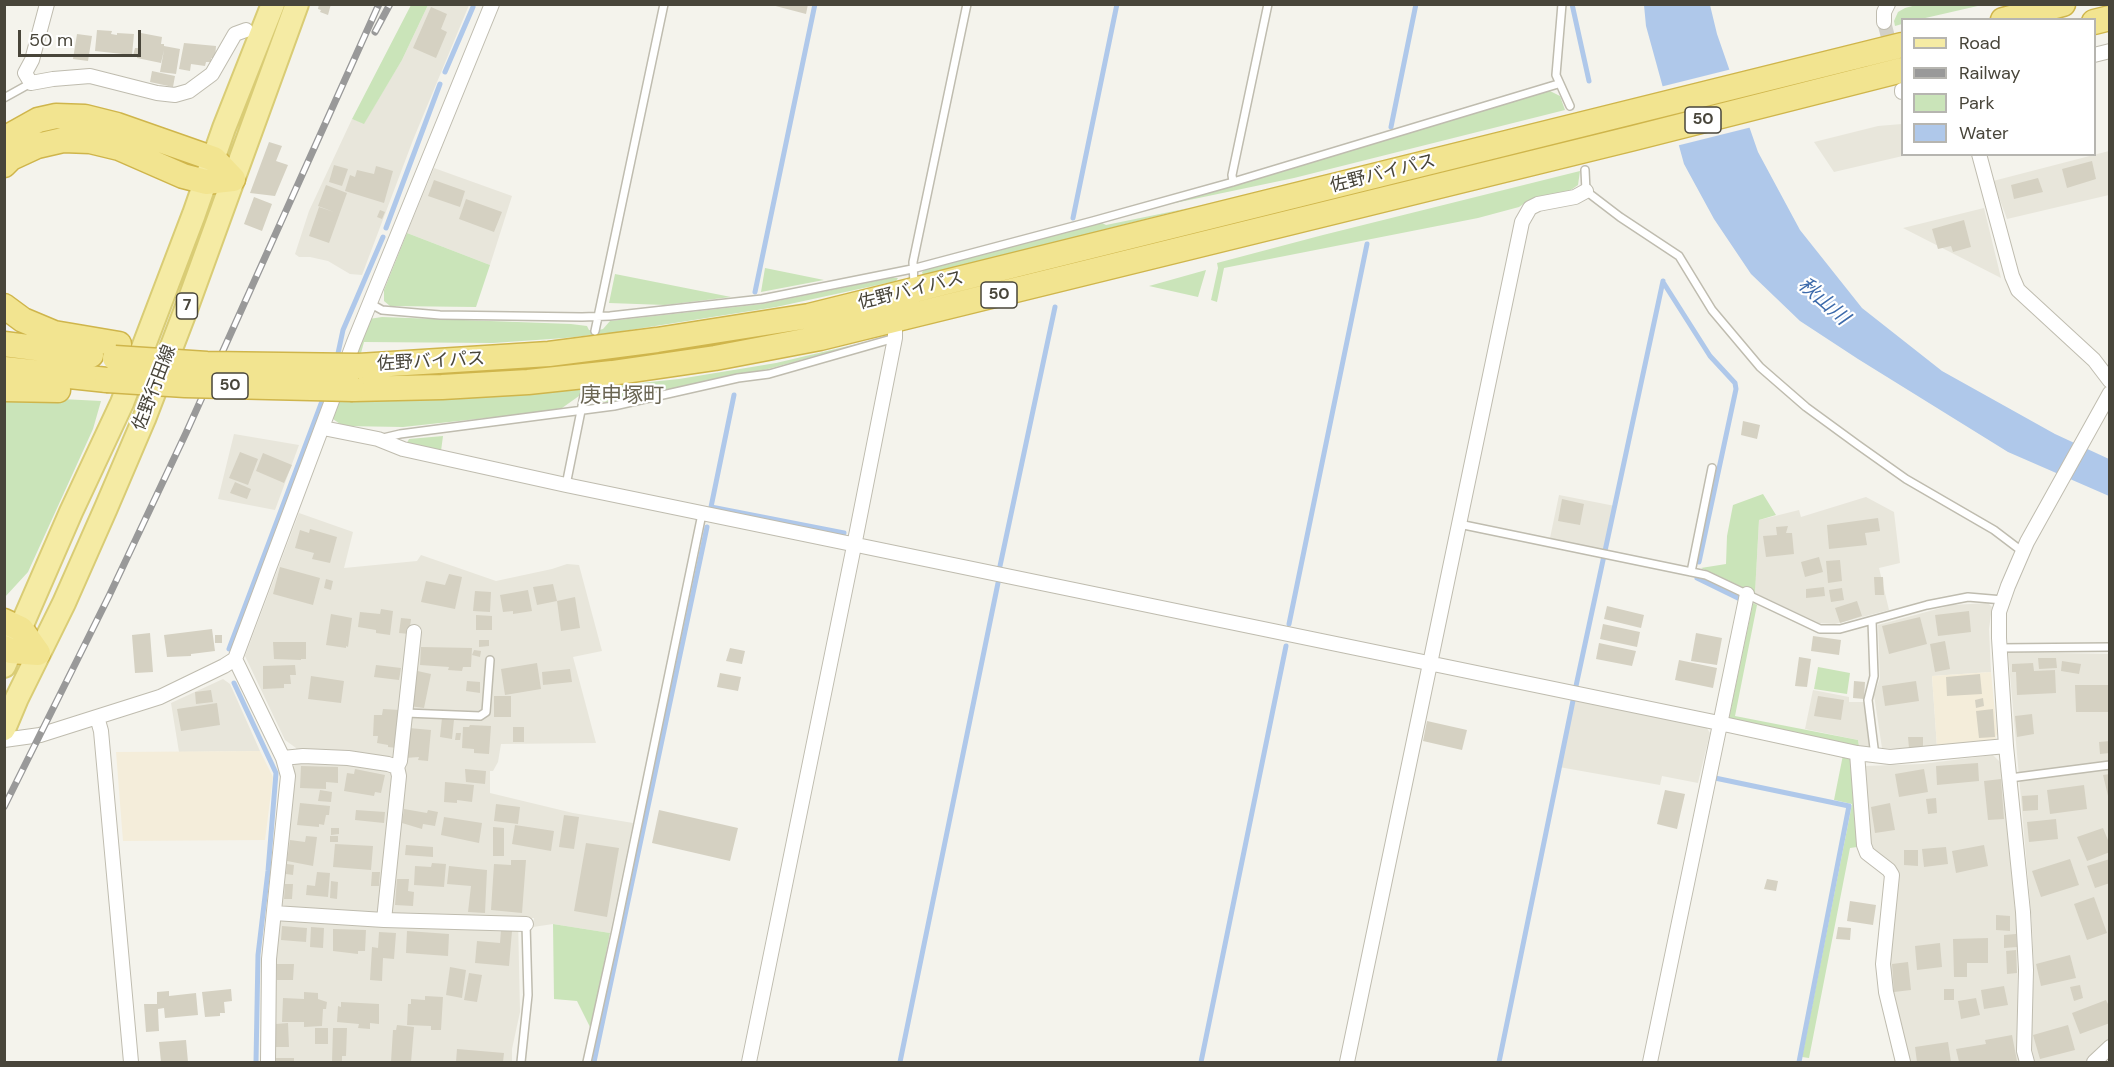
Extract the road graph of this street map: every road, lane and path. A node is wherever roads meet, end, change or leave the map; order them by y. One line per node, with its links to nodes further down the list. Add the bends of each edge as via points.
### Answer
1 (47, 4): 16 (street, via 25,73)
2 (273, 4): 23 (main road, 佐野行田線 / 7)
3 (297, 4): 25 (main road, 佐野行田線 / 7)
4 (492, 4): 29 (street)
5 (664, 4): 31 (lane)
6 (967, 4): 28 (lane)
7 (1268, 4): 26 (lane)
8 (1562, 4): 17 (lane, via 1556,60)
9 (1888, 4): 12 (street)
10 (2063, 4): 11 (highway)
11 (2010, 18)
12 (1884, 22)
13 (246, 30): 16 (street, via 235,34 212,74 189,91 175,95 90,76)
14 (1901, 45): 28 (highway, 佐野バイパス / 50, via 1628,114)
15 (1901, 70): 32 (highway, 佐野バイパス / 50)
16 (31, 83): 18 (lane)
17 (1558, 84): 19 (lane); 26 (lane)
18 (4, 98)
19 (1570, 106)
20 (4, 138): 23 (highway, via 38,120 85,117 117,125)
21 (1980, 156): 38 (street, via 2018,290 2094,360)
22 (4, 165): 23 (highway, via 37,146 63,140 119,148 183,176)
23 (210, 170): 25 (highway); 55 (main road, 佐野行田線 / 7, via 122,403)
24 (1586, 170): 27 (lane)
25 (233, 179): 59 (main road, 佐野行田線 / 7, via 144,419 64,603)
26 (1233, 182): 28 (lane, via 1094,221)
27 (1586, 190): 48 (street, via 1530,208 1522,222); 50 (lane, via 1679,256 1712,310 1760,367 1806,407 1906,479)
28 (914, 280): 31 (lane); 37 (highway, 佐野バイパス / 50, via 809,316 711,332 549,354)
29 (370, 304): 31 (lane, via 382,310 440,315); 43 (street)
30 (4, 306): 35 (highway)
31 (599, 316): 33 (lane)
32 (895, 329): 37 (highway, 佐野バイパス / 50, via 612,373 506,383); 42 (lane, via 769,374); 49 (street)
33 (595, 331)
34 (4, 344): 35 (highway, 佐野バイパス / 50)
35 (111, 368): 36 (highway, 佐野バイパス / 50); 37 (highway, 佐野バイパス / 50, bridge, via 207,364); 37 (highway, 佐野バイパス / 50, bridge, via 277,388); 39 (highway)
36 (4, 369)
37 (358, 369)
38 (2109, 381)
39 (4, 388)
40 (2109, 395): 50 (street)
41 (584, 396): 42 (lane)
42 (581, 410): 44 (lane); 46 (lane)
43 (323, 428): 44 (street); 61 (street)
44 (378, 440): 46 (street)
45 (1712, 468): 51 (lane)
46 (566, 485): 47 (street)
47 (702, 514): 49 (street); 83 (lane)
48 (1459, 525): 51 (lane); 63 (street)
49 (854, 546): 63 (street); 84 (street)
50 (2025, 547): 53 (street)
51 (1691, 572): 52 (lane)
52 (1747, 594): 54 (lane, via 1820,629 1840,629); 66 (street)
53 (2003, 600): 54 (lane, via 1968,597); 58 (street)
54 (1872, 621): 71 (lane, via 1874,676 1868,700)
55 (13, 625): 59 (highway); 60 (main road, 佐野行田線 / 7)
56 (414, 632): 64 (street)
57 (2109, 647): 58 (lane)
58 (1999, 648): 69 (street)
59 (38, 653): 60 (highway); 67 (main road, 佐野行田線 / 7)
60 (7, 655)
61 (235, 659): 65 (street, via 160,697); 72 (street)
62 (490, 660): 64 (lane, via 486,712 480,716)
63 (1429, 663): 66 (street); 85 (street)
64 (406, 713): 74 (street)
65 (97, 717): 68 (street, via 40,735); 80 (street)
66 (1719, 723): 70 (street); 86 (street)
67 (4, 729)
68 (4, 740)
69 (2006, 746): 71 (street); 75 (street)
70 (1857, 753): 71 (street); 87 (street, via 1864,845 1867,853 1892,875 1883,964)
71 (1875, 756)
72 (283, 758): 74 (street, via 348,758); 76 (street, via 288,776)
73 (2109, 765): 75 (lane)
74 (397, 768): 77 (street)
75 (2010, 778): 88 (street, via 2023,912)
76 (274, 913): 77 (street); 81 (street, via 269,959)
77 (384, 920): 78 (street)
78 (526, 924): 82 (lane, via 528,995)
79 (2109, 1047): 89 (street)
80 (130, 1062)
81 (268, 1062)
82 (521, 1062)
83 (586, 1062)
84 (749, 1062)
85 (1347, 1062)
86 (1650, 1062)
87 (1903, 1062)
88 (2027, 1062)
89 (2094, 1062)

